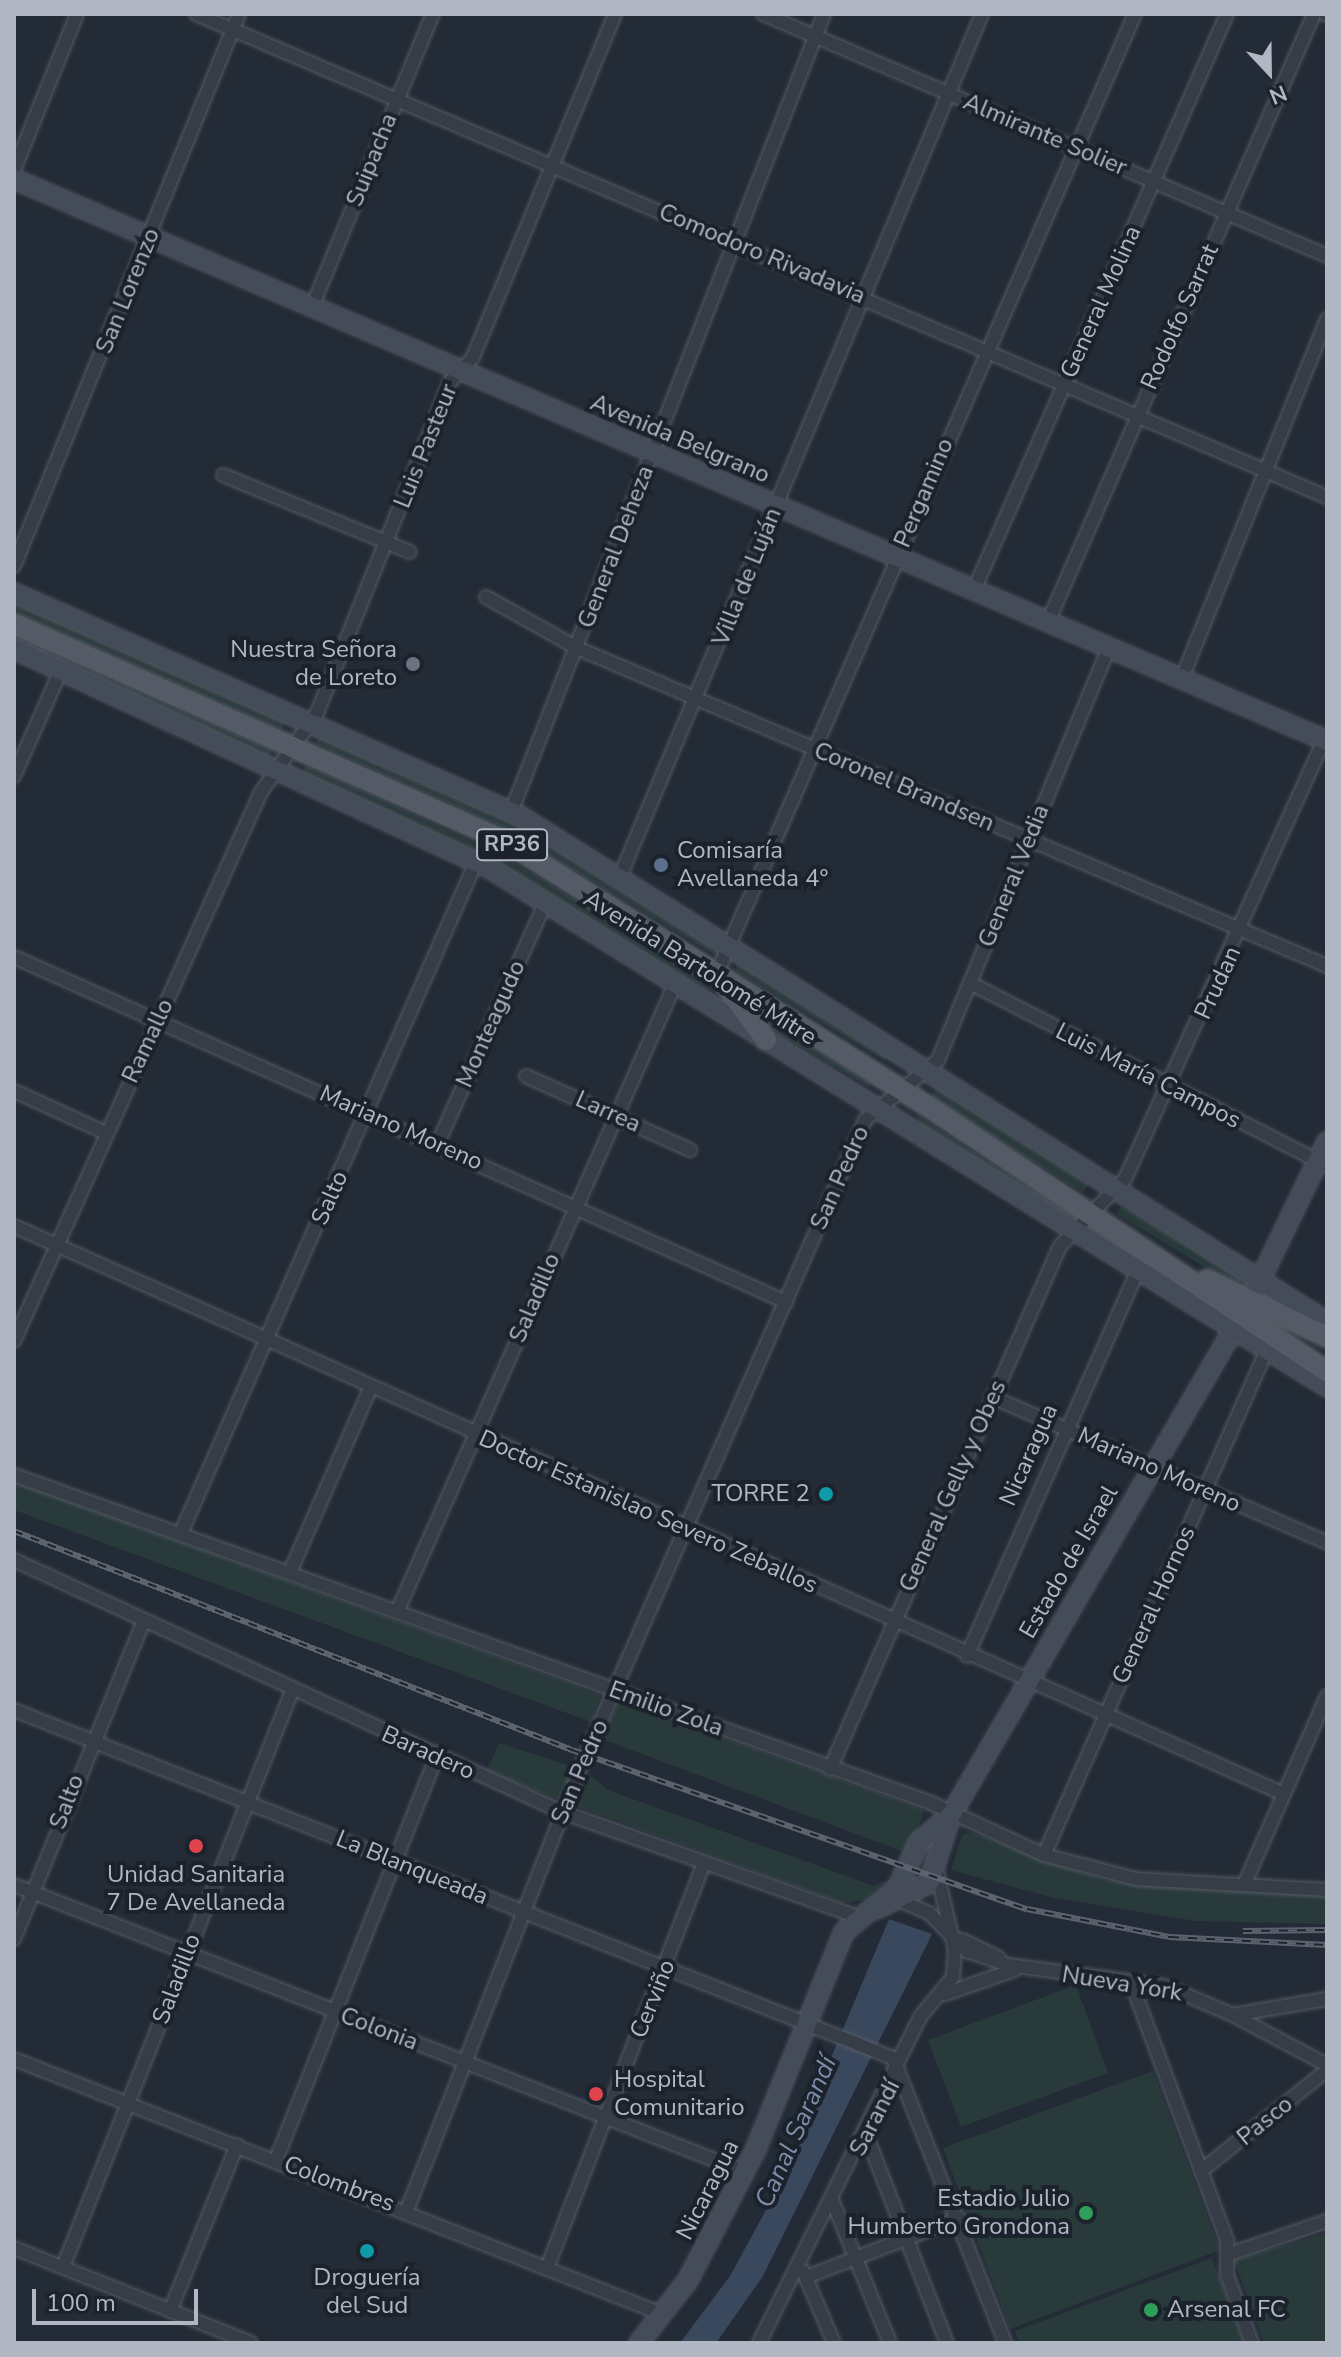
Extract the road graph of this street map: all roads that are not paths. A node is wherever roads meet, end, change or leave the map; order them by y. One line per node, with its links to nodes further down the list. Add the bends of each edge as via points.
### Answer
1 (77, 14): 18 (street)
2 (196, 14): 12 (street, Comodoro Rivadavia)
3 (239, 14): 12 (street, San Lorenzo)
4 (433, 14): 15 (street, Suipacha)
5 (615, 14): 17 (street, Luis Pasteur)
6 (763, 14): 13 (street, Almirante Solier)
7 (824, 14): 13 (street, General Deheza)
8 (982, 14): 14 (street, Villa de Luján)
9 (1135, 14): 16 (street, Pergamino)
10 (1227, 14): 20 (street, General Molina)
11 (1314, 14): 21 (street, Rodolfo Sarrat)
12 (233, 30): 15 (street, Comodoro Rivadavia); 22 (street, San Lorenzo)
13 (815, 36): 14 (street, Almirante Solier); 23 (street, General Deheza)
14 (949, 94): 16 (street, Almirante Solier); 25 (street, Villa de Luján)
15 (398, 97): 17 (street, Comodoro Rivadavia); 26 (street, Suipacha)
16 (1076, 148): 20 (street, Almirante Solier); 28 (street, Pergamino)
17 (552, 165): 23 (street, Comodoro Rivadavia); 29 (street, Luis Pasteur, via 473,357)
18 (14, 170)
19 (14, 179): 22 (street, Avenida Belgrano)
20 (1155, 181): 21 (street, Almirante Solier); 30 (street, General Molina)
21 (1227, 213): 24 (street, Almirante Solier); 31 (street, Rodolfo Sarrat)
22 (150, 236): 26 (street, Avenida Belgrano); 40 (street, San Lorenzo)
23 (735, 242): 25 (street, Comodoro Rivadavia); 32 (street, General Deheza)
24 (1327, 256)
25 (863, 297): 28 (street, Comodoro Rivadavia); 36 (street, Villa de Luján)
26 (312, 307): 29 (street, Avenida Belgrano)
27 (1327, 319): 33 (street)
28 (986, 352): 30 (street, Comodoro Rivadavia); 39 (street, Pergamino)
29 (460, 369): 32 (street, Avenida Belgrano); 37 (street, Luis Pasteur)
30 (1064, 387): 31 (street, Comodoro Rivadavia); 41 (street, General Molina)
31 (1135, 418): 33 (street, Comodoro Rivadavia); 44 (street, Rodolfo Sarrat)
32 (653, 453): 36 (street, Avenida Belgrano); 46 (street, General Deheza)
33 (1264, 472): 35 (street, Comodoro Rivadavia); 50 (street)
34 (223, 475): 37 (street)
35 (1327, 497)
36 (776, 506): 39 (street, Avenida Belgrano); 51 (street, Villa de Luján)
37 (386, 542): 38 (street); 52 (street, Luis Pasteur)
38 (410, 552)
39 (896, 557): 41 (street, Avenida Belgrano); 55 (street, Pergamino)
40 (14, 566)
41 (974, 590): 44 (street, Avenida Belgrano)
42 (14, 593): 52 (street, Avenida Bartolomé Mitre)
43 (486, 597): 46 (street, Coronel Brandsen)
44 (1048, 622): 48 (street, Avenida Belgrano)
45 (14, 624): 54 (main road, Avenida Bartolomé Mitre / RP36)
46 (577, 648): 51 (street, Coronel Brandsen); 58 (street, General Deheza)
47 (14, 649): 49 (street, Avenida Bartolomé Mitre)
48 (1108, 649): 50 (street, Avenida Belgrano); 59 (street, General Vedia)
49 (61, 670): 56 (street, Avenida Bartolomé Mitre); 57 (street)
50 (1182, 678): 53 (street, Avenida Belgrano)
51 (697, 698): 55 (street, Coronel Brandsen); 61 (street, Villa de Luján)
52 (310, 724): 54 (street, Luis Pasteur); 58 (street, Avenida Bartolomé Mitre)
53 (1325, 740): 63 (street, Prudan)
54 (291, 746): 56 (street, Ramallo); 67 (main road, Avenida Bartolomé Mitre / RP36, via 505,841)
55 (817, 751): 59 (street, Coronel Brandsen); 64 (street, Pergamino)
56 (275, 767): 60 (street, Avenida Bartolomé Mitre); 70 (street, Ramallo)
57 (14, 776)
58 (511, 812): 61 (street, Avenida Bartolomé Mitre)
59 (1028, 840): 63 (street, Coronel Brandsen); 68 (street, General Vedia)
60 (476, 862): 62 (street, Avenida Bartolomé Mitre); 78 (street, Salto)
61 (621, 874): 64 (street, Avenida Bartolomé Mitre)
62 (545, 903): 69 (street, Avenida Bartolomé Mitre); 82 (street, Monteagudo)
63 (1242, 932): 66 (street, Coronel Brandsen); 74 (street, Prudan)
64 (734, 944): 67 (street, Pergamino); 72 (street, Avenida Bartolomé Mitre)
65 (14, 957): 70 (street, Mariano Moreno)
66 (1327, 966)
67 (717, 973): 71 (main road); 75 (main road, Avenida Bartolomé Mitre / RP36)
68 (970, 983): 72 (street, General Vedia); 74 (street, Luis María Campos)
69 (675, 984): 71 (street, Avenida Bartolomé Mitre); 79 (street, Saladillo)
70 (158, 1020): 78 (street, Mariano Moreno); 80 (street, Ramallo)
71 (766, 1040): 77 (street, Avenida Bartolomé Mitre)
72 (930, 1072): 75 (street); 85 (street, Avenida Bartolomé Mitre)
73 (526, 1076): 79 (street, Larrea)
74 (1169, 1088): 84 (street, Luis María Campos); 85 (street, Prudan)
75 (901, 1089): 77 (street, San Pedro); 87 (main road, Avenida Bartolomé Mitre / RP36)
76 (14, 1091): 80 (street)
77 (876, 1107): 89 (street, Avenida Bartolomé Mitre); 93 (street, San Pedro)
78 (368, 1113): 82 (street, Mariano Moreno); 99 (street, Salto)
79 (616, 1114): 83 (street, Larrea); 86 (street, Saladillo)
80 (106, 1133): 90 (street, Ramallo)
81 (1327, 1142): 84 (street, Estado de Israel)
82 (437, 1145): 86 (street, Mariano Moreno)
83 (690, 1150)
84 (1322, 1164): 92 (street, Estado de Israel)
85 (1117, 1188): 87 (street, Prudan); 92 (street, Avenida Bartolomé Mitre)
86 (574, 1206): 93 (street, Mariano Moreno); 106 (street, Saladillo)
87 (1090, 1212): 89 (street, General Gelly y Obes); 94 (main road, Avenida Bartolomé Mitre / RP36)
88 (14, 1226): 90 (street, Doctor Estanislao Severo Zeballos)
89 (1069, 1232): 91 (street, Avenida Bartolomé Mitre); 104 (street, General Gelly y Obes)
90 (57, 1246): 98 (street, Ramallo); 99 (street, Doctor Estanislao Severo Zeballos)
91 (1136, 1275): 96 (street, Avenida Bartolomé Mitre); 105 (street, Nicaragua)
92 (1262, 1277): 94 (street, Estado de Israel); 95 (street, Avenida Bartolomé Mitre)
93 (786, 1302): 110 (street, San Pedro)
94 (1246, 1308): 96 (street, Estado de Israel); 97 (main road, Avenida Bartolomé Mitre / RP36); 101 (main road, Avenida Bartolomé Mitre / RP36)
95 (1327, 1322)
96 (1230, 1334): 100 (street, Avenida Bartolomé Mitre); 107 (street, Estado de Israel)
97 (1327, 1337)
98 (14, 1341)
99 (267, 1341): 103 (street, Doctor Estanislao Severo Zeballos); 111 (street, Salto)
100 (1265, 1354): 102 (street, Avenida Bartolomé Mitre); 109 (street, General Hornos)
101 (1327, 1371)
102 (1327, 1387)
103 (370, 1389): 106 (street, Doctor Estanislao Severo Zeballos); 114 (street)
104 (992, 1397): 105 (street, Mariano Moreno); 117 (street, General Gelly y Obes)
105 (1066, 1429): 107 (street, Mariano Moreno); 118 (street, Nicaragua)
106 (478, 1434): 110 (street, Doctor Estanislao Severo Zeballos); 115 (street, Saladillo)
107 (1152, 1467): 109 (street, Mariano Moreno); 119 (street, Estado de Israel)
108 (14, 1475): 111 (street, Emilio Zola)
109 (1204, 1491): 112 (street, Mariano Moreno); 124 (street, General Hornos)
110 (686, 1528): 117 (street, Doctor Estanislao Severo Zeballos); 121 (street, San Pedro)
111 (181, 1533): 114 (street, Emilio Zola)
112 (1327, 1543)
113 (14, 1560): 116 (street, Baradero, via 120,1606)
114 (290, 1572): 115 (street, Emilio Zola)
115 (397, 1612): 121 (street, Emilio Zola)
116 (143, 1623): 120 (street, Baradero); 125 (street, Salto)
117 (892, 1623): 118 (street, Doctor Estanislao Severo Zeballos); 127 (street, General Gelly y Obes)
118 (967, 1656): 119 (street, Doctor Estanislao Severo Zeballos)
119 (1026, 1683): 124 (street, Doctor Estanislao Severo Zeballos); 131 (street, Estado de Israel)
120 (292, 1691): 126 (street, Baradero); 129 (street, Saladillo)
121 (615, 1691): 127 (street, Emilio Zola); 130 (street, San Pedro)
122 (1327, 1696): 128 (street)
123 (14, 1710): 125 (street, La Blanqueada)
124 (1105, 1717): 128 (street, Doctor Estanislao Severo Zeballos); 132 (street, General Hornos)
125 (91, 1740): 129 (street, La Blanqueada); 139 (street, Salto)
126 (436, 1757): 130 (street, Baradero); 133 (street)
127 (830, 1769): 131 (street, Emilio Zola)
128 (1284, 1794): 137 (street)
129 (245, 1800): 133 (street, La Blanqueada); 145 (street, Saladillo)
130 (562, 1812): 134 (street, Baradero); 141 (street, San Pedro)
131 (951, 1815): 132 (street, Emilio Zola); 135 (street, Estado de Israel); 142 (street, Estado de Israel, via 919,1842 898,1887)
132 (1044, 1855): 137 (street, Emilio Zola, via 1136,1879)
133 (394, 1861): 141 (street, La Blanqueada); 151 (street)
134 (704, 1864): 142 (street, Baradero); 147 (street, Cerviño)
135 (937, 1871): 140 (street); 143 (street)
136 (14, 1885): 139 (street, Colonia)
137 (1244, 1885): 138 (street, Emilio Zola)
138 (1327, 1890)
139 (32, 1893): 144 (street, Salto); 145 (street, Colonia)
140 (901, 1901): 142 (street); 143 (street, Nueva York)
141 (522, 1913): 147 (street, La Blanqueada); 155 (street, San Pedro)
142 (857, 1915): 153 (street, Nicaragua)
143 (952, 1935): 146 (street, Nueva York, via 1008,1965); 150 (street, Sarandí, via 956,1968)
144 (14, 1939)
145 (187, 1955): 151 (street, Colonia); 158 (street, Saladillo)
146 (1029, 1969): 148 (street, Nueva York); 150 (street, via 980,1977)
147 (664, 1970): 153 (street, La Blanqueada); 159 (street, Cerviño)
148 (1131, 1982): 152 (street, Nueva York, via 1192,1994); 163 (street)
149 (1327, 1999): 152 (street)
150 (936, 2001): 156 (street, Sarandí, via 920,2017)
151 (334, 2012): 155 (street, Colonia); 162 (street)
152 (1233, 2015): 157 (street, Nueva York)
153 (818, 2030): 156 (street, La Blanqueada, via 887,2055); 164 (street, Nicaragua)
154 (14, 2059): 158 (street, Colombres)
155 (466, 2062): 159 (street, Colonia); 166 (street, San Pedro)
156 (901, 2067): 160 (street, Sarandí); 167 (street)
157 (1327, 2067): 163 (street, Pasco)
158 (128, 2103): 161 (street, Colombres); 174 (street, Saladillo)
159 (606, 2117): 164 (street, Colonia); 175 (street, Cerviño)
160 (867, 2137): 165 (street, Sarandí); 169 (street)
161 (237, 2145): 162 (street, Colombres); 177 (street)
162 (276, 2160): 166 (street, Colombres)
163 (1201, 2171): 171 (street)
164 (745, 2172): 178 (street, Nicaragua)
165 (832, 2200): 172 (street); 173 (street, Sarandí)
166 (407, 2210): 175 (street, Colombres)
167 (959, 2218): 169 (street); 185 (street)
168 (1327, 2221): 171 (street)
169 (909, 2238): 172 (street); 184 (street)
170 (14, 2248): 174 (street)
171 (1227, 2255): 186 (street)
172 (858, 2257): 176 (street); 183 (street)
173 (798, 2266): 176 (street); 179 (street, Sarandí)
174 (63, 2267): 177 (street)
175 (547, 2268): 178 (street, Colombres)
176 (809, 2276): 182 (street)
177 (170, 2311): 180 (street)
178 (662, 2314): 181 (street, Nicaragua)
179 (764, 2339)
180 (251, 2343)
181 (639, 2343)
182 (834, 2343)
183 (890, 2343)
184 (947, 2343)
185 (1005, 2343)
186 (1252, 2343)

